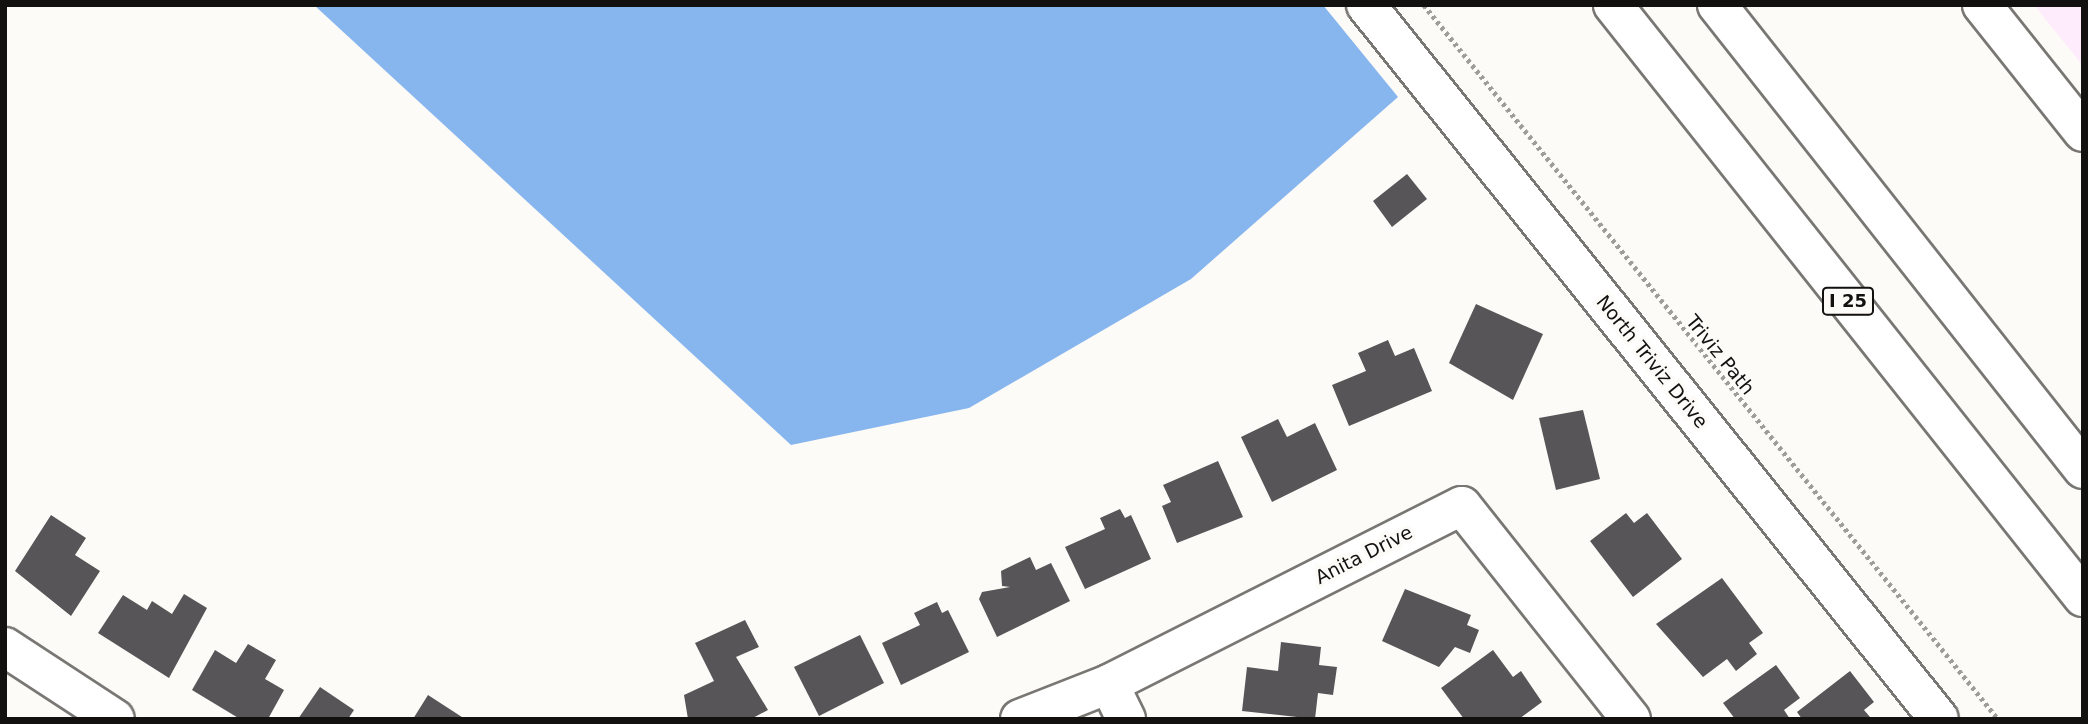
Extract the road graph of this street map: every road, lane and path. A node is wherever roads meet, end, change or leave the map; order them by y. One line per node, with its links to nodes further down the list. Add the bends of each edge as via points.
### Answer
1 (1366, 5): 15 (main road, North Triviz Drive)
2 (1424, 5): 16 (path, Triviz Path)
3 (1613, 5): 8 (main road, I 25)
4 (1717, 5): 7 (main road)
5 (1982, 5): 6 (main road)
6 (2083, 132)
7 (2083, 468)
8 (2083, 597)
9 (5, 648): 11 (main road)
10 (1109, 684): 12 (main road, Anita Drive); 13 (main road); 14 (main road, Anita Drive, via 1462,506)
11 (115, 719)
12 (1020, 719)
13 (1126, 719)
14 (1631, 719)
15 (1939, 719)
16 (1998, 719)

